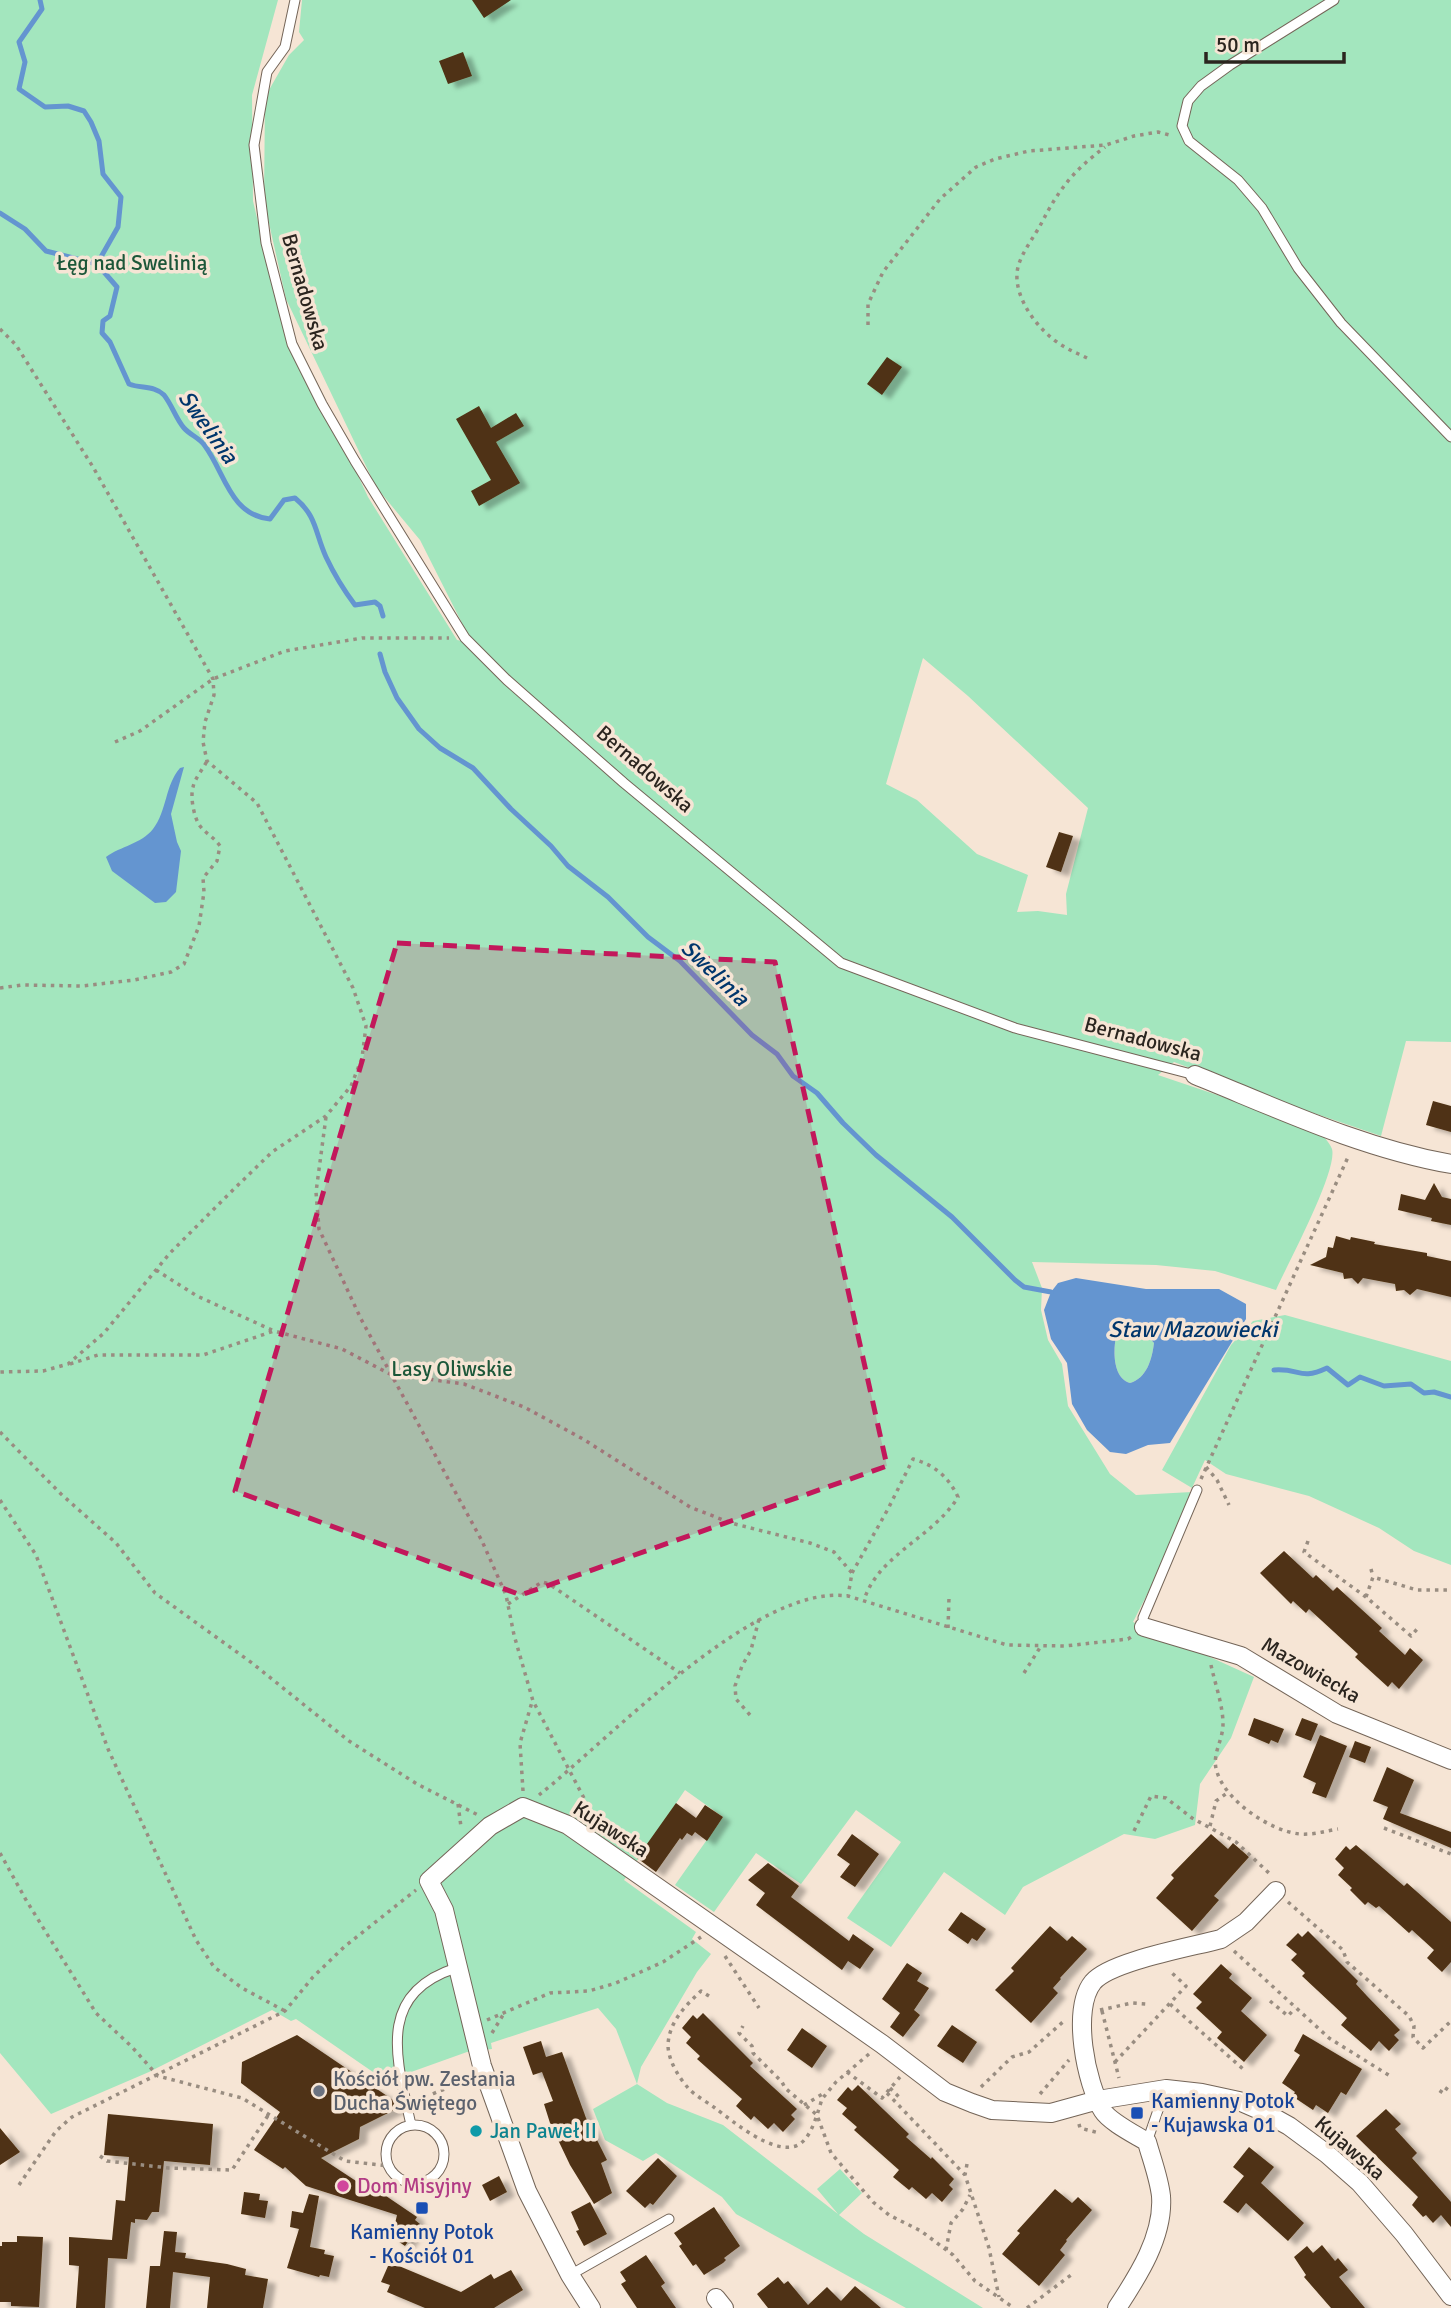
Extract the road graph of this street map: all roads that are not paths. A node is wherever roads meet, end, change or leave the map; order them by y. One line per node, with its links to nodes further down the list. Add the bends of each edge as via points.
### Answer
1 (295, 0): 4 (lane, Bernadowska, via 285,47 267,72 254,145 266,243 292,344 321,404 465,638 624,783 841,963 1015,1028)
2 (1334, 0): 3 (lane, via 1201,86 1188,101 1182,126 1189,141 1238,180 1262,208 1298,268 1340,323)
3 (1451, 437)
4 (1195, 1075): 5 (street, Bernadowska, via 1356,1141)
5 (1451, 1164)
6 (1198, 1490): 7 (lane, via 1143,1618)
7 (1144, 1626): 8 (street, Mazowiecka, via 1226,1650 1337,1714)
8 (1451, 1760)
9 (1283, 1897): 12 (street, via 1221,1939 1126,1964 1093,1982 1095,2009 1080,2019)
10 (456, 1968): 12 (street, Kujawska, via 444,1910 429,1881 490,1826 523,1807 568,1825 945,2092 992,2110 1051,2113); 13 (lane, via 424,1982 401,2012 397,2032 400,2076); 16 (street, via 482,2066 527,2191)
11 (1166, 2089): 12 (street, Kujawska); 14 (lane); 17 (street, Kujawska, via 1239,2101 1289,2126 1360,2183)
12 (1098, 2101): 14 (street, via 1104,2114)
13 (411, 2126): 13 (lane, via 431,2129 445,2154 438,2173 422,2183 402,2180 389,2166 390,2140)
14 (1147, 2142): 19 (street, via 1161,2210 1150,2250)
15 (669, 2219): 16 (lane)
16 (570, 2275): 18 (street)
17 (1451, 2295)
18 (591, 2308)
19 (1117, 2308)

